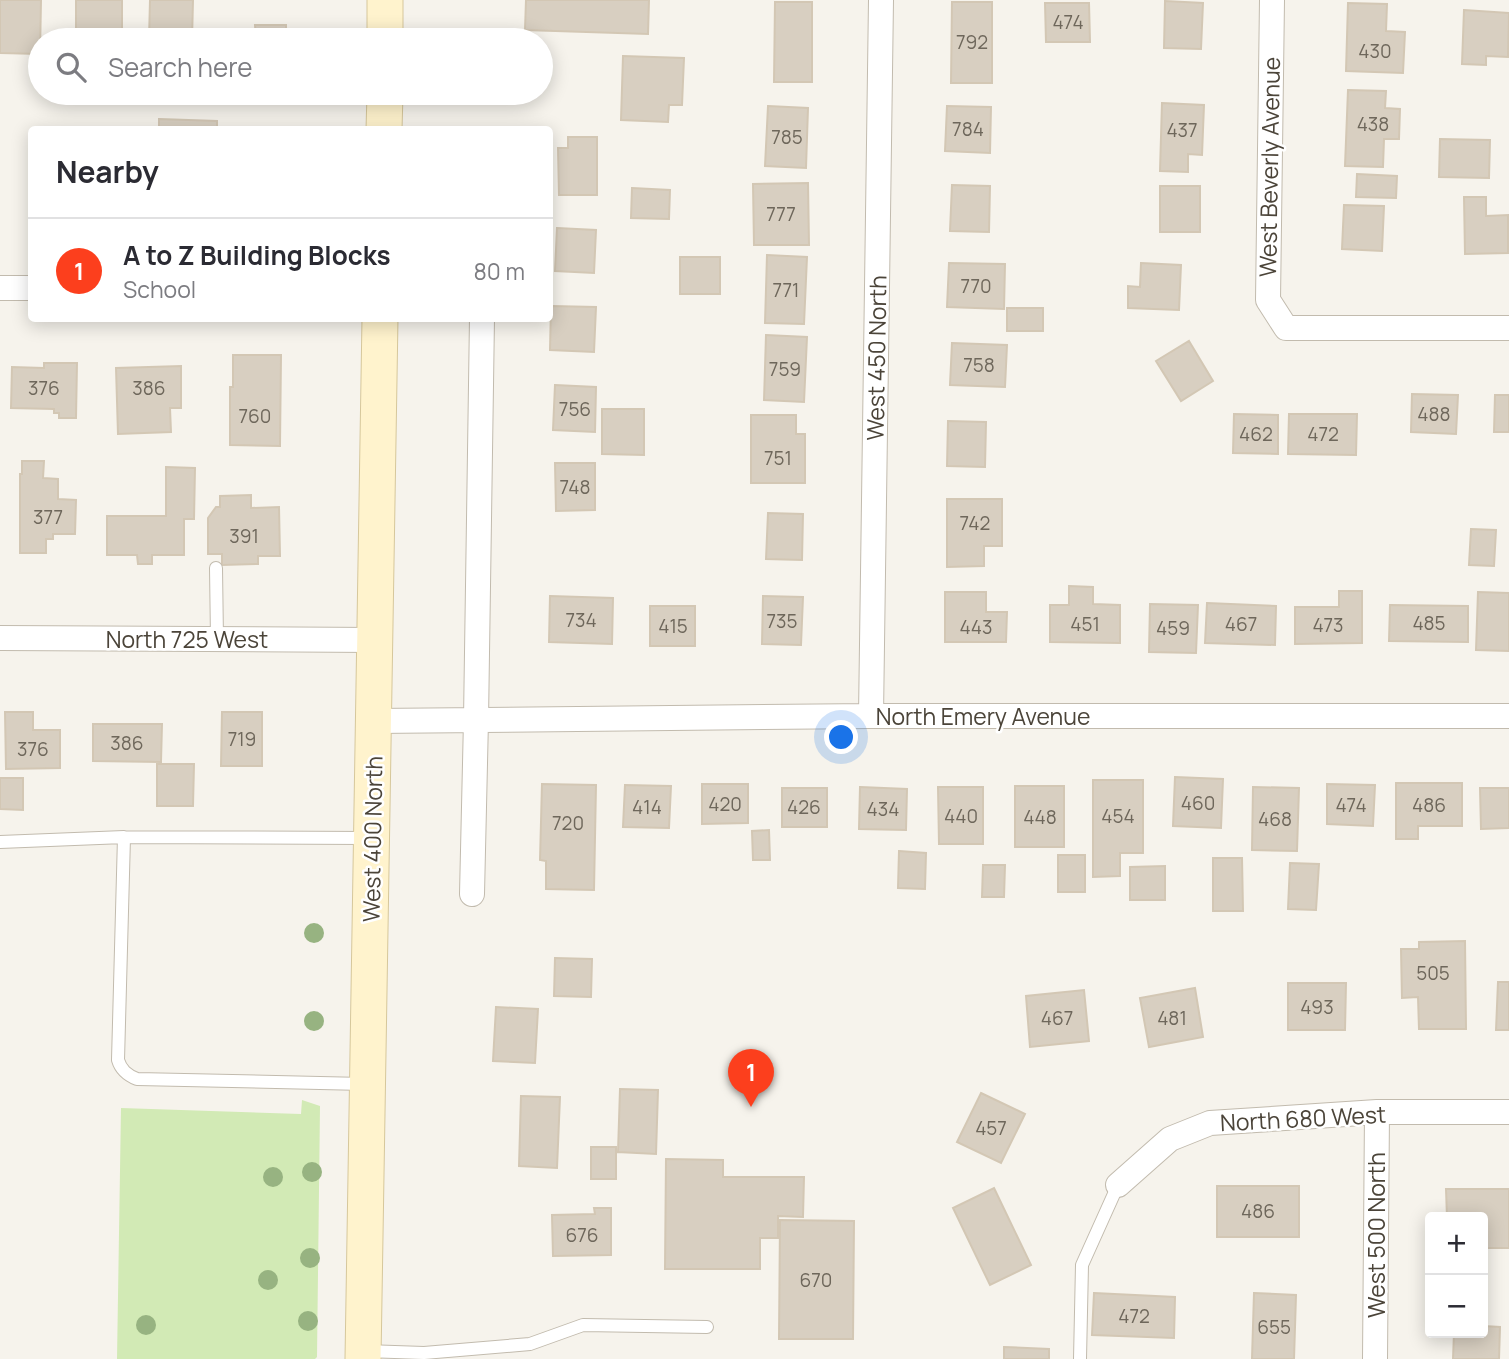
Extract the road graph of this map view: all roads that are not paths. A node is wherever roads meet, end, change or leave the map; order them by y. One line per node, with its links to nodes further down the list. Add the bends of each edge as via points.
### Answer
1 (385, 0): 4 (main road)
2 (881, 0): 16 (street, West 450 North)
3 (1272, 0): 11 (street, West Beverly Avenue, via 1268,300 1286,328)
4 (385, 28)
5 (385, 105): 6 (main road)
6 (384, 126)
7 (0, 288): 8 (street)
8 (28, 288)
9 (380, 322): 15 (main road, West 400 North)
10 (482, 322): 18 (street)
11 (1509, 328)
12 (216, 568): 14 (lane)
13 (0, 638): 14 (street, North 725 West)
14 (217, 639): 15 (street, North 725 West)
15 (374, 640): 19 (main road, West 400 North)
16 (871, 716): 17 (street, North Emery Avenue); 18 (street, North Emery Avenue)
17 (1509, 716)
18 (476, 720): 19 (street, North Emery Avenue); 23 (street)
19 (374, 721): 21 (main road, West 400 North)
20 (124, 837): 21 (lane); 22 (lane); 24 (lane, via 118,1060 128,1076)
21 (372, 838): 24 (main road, West 400 North)
22 (0, 842)
23 (472, 894)
24 (367, 1084): 29 (main road, West 400 North)
25 (1377, 1112): 26 (street, North 680 West); 27 (street, North 680 West, via 1210,1123 1170,1139); 31 (street, West 500 North)
26 (1509, 1112)
27 (1118, 1185): 30 (lane, via 1082,1265)
28 (707, 1327): 29 (lane, via 583,1325 530,1344)
29 (363, 1355)
30 (1080, 1359)
31 (1375, 1359)

